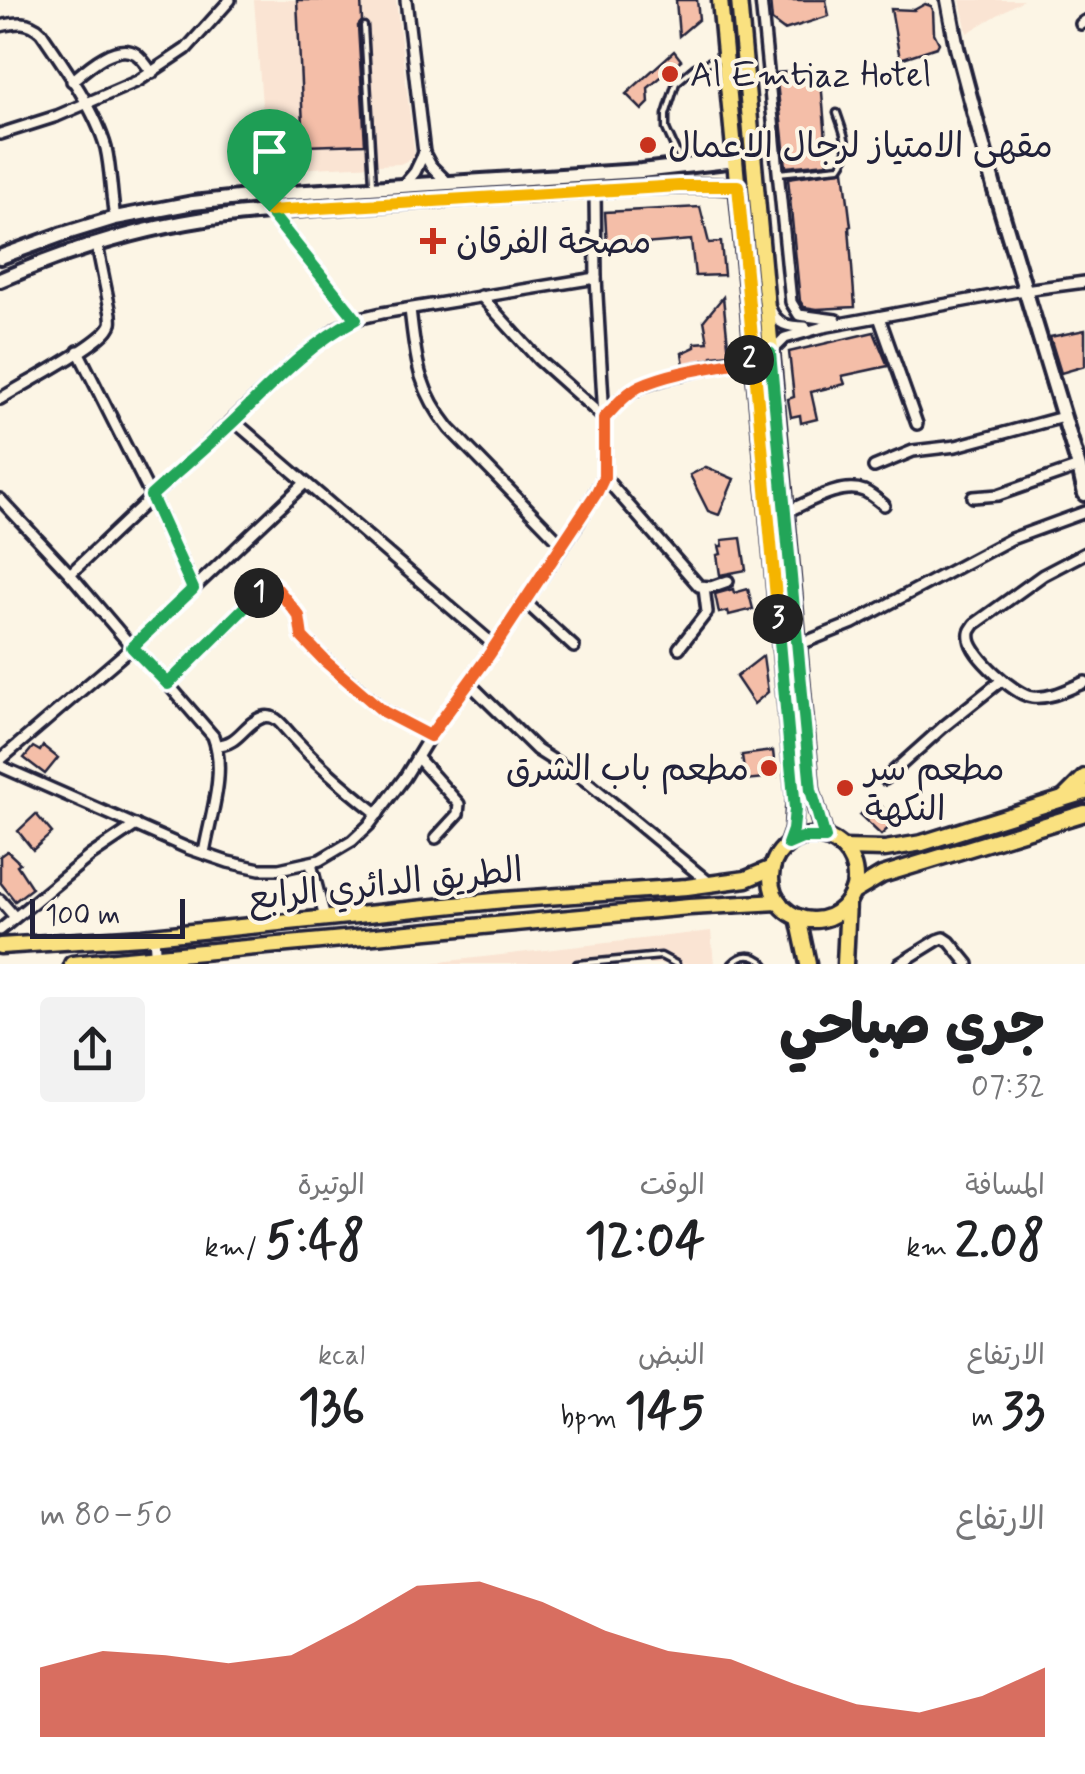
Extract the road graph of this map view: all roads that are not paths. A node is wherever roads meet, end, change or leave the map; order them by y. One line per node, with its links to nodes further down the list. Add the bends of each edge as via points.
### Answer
1 (230, 0): 10 (street, via 186,49)
2 (406, 0): 15 (street)
3 (720, 0): 9 (main road)
4 (739, 0): 36 (main road)
5 (761, 0): 18 (street)
6 (948, 0): 34 (main road)
7 (0, 26): 11 (street, via 34,25)
8 (364, 26): 23 (lane)
9 (725, 56): 16 (main road); 17 (lane, via 676,83 666,129)
10 (152, 73): 11 (street, via 138,54 120,51); 12 (street)
11 (72, 81): 12 (street)
12 (85, 104): 14 (street); 26 (street, via 106,149)
13 (837, 114): 18 (lane, via 848,148 840,168)
14 (0, 134)
15 (424, 153): 19 (street); 20 (street)
16 (736, 160): 17 (main road); 22 (main road)
17 (688, 166): 19 (main road); 21 (main road)
18 (778, 173): 40 (street, via 792,308 809,318)
19 (447, 182): 20 (main road)
20 (404, 185): 23 (main road)
21 (695, 186): 22 (main road); 24 (main road)
22 (738, 186): 44 (main road)
23 (374, 188): 26 (main road, via 219,199)
24 (595, 191): 25 (main road); 31 (street)
25 (269, 211): 28 (main road, via 157,228); 39 (street)
26 (115, 218): 27 (main road)
27 (63, 234): 29 (main road); 30 (main road)
28 (97, 245): 29 (main road); 42 (street, via 112,322)
29 (72, 253): 32 (main road)
30 (0, 258)
31 (596, 278): 35 (street); 47 (street)
32 (0, 280)
33 (1085, 282): 34 (street)
34 (1024, 290): 38 (street); 46 (main road)
35 (480, 296): 37 (street); 47 (street)
36 (765, 296): 41 (street, via 784,326); 43 (main road)
37 (410, 310): 39 (street); 61 (street, via 421,381 434,410)
38 (879, 317): 40 (street); 49 (street)
39 (356, 319): 48 (street, via 295,361)
40 (864, 320): 41 (street)
41 (823, 327): 43 (street, via 785,338)
42 (78, 352): 45 (street); 55 (street)
43 (770, 353): 44 (street); 59 (main road)
44 (753, 359): 47 (street, via 640,386); 92 (main road, via 795,798)
45 (0, 398)
46 (1063, 417): 50 (street, via 913,451); 51 (main road)
47 (604, 418): 52 (street)
48 (234, 421): 53 (street); 55 (street)
49 (917, 424)
50 (874, 467)
51 (1079, 467): 54 (main road); 56 (street, via 998,495)
52 (604, 477): 61 (street); 65 (street)
53 (304, 484): 66 (street); 68 (street)
54 (1085, 494)
55 (151, 496): 63 (street); 66 (street)
56 (973, 496)
57 (0, 499): 63 (street)
58 (884, 506): 59 (street, via 854,489)
59 (786, 512): 69 (main road)
60 (1085, 512): 69 (street, via 1012,539)
61 (562, 544): 67 (street)
62 (1085, 553): 73 (street, via 971,630 971,644)
63 (70, 574): 70 (street)
64 (728, 581): 65 (street)
65 (704, 588): 72 (street, via 708,612)
66 (193, 589): 70 (street)
67 (524, 602): 68 (street); 71 (street)
68 (494, 645): 75 (street)
69 (798, 646): 91 (main road, via 811,790)
70 (132, 647): 76 (street); 80 (street)
71 (574, 647)
72 (679, 648)
73 (1002, 680): 74 (street, via 1032,697); 82 (street)
74 (1085, 682)
75 (469, 683): 77 (street); 97 (street, via 537,750 586,781)
76 (168, 684): 77 (street, via 271,583 299,616 302,637 326,662 384,712); 78 (street)
77 (430, 736): 79 (street)
78 (216, 745): 86 (street, via 272,717); 94 (street, via 218,773)
79 (417, 757): 86 (street); 90 (street, via 459,804)
80 (0, 763): 89 (street)
81 (1085, 778): 84 (main road)
82 (886, 779)
83 (1085, 792): 84 (main road)
84 (1062, 800): 93 (main road, via 922,843)
85 (1085, 813): 87 (main road)
86 (378, 814): 95 (street, via 352,841)
87 (1061, 820): 88 (main road); 98 (main road, via 882,874)
88 (1085, 823)
89 (136, 825): 94 (street); 101 (street)
90 (436, 838)
91 (825, 838): 92 (main road); 93 (main road)
92 (788, 844): 96 (main road)
93 (842, 848): 98 (main road, via 855,874)
94 (204, 853): 95 (street, via 260,869)
95 (310, 864): 103 (street)
96 (772, 868): 97 (main road, الطريق الدائري الرابع); 100 (main road)
97 (712, 885): 103 (main road, الطريق الدائري الرابع)
98 (850, 897): 102 (main road, via 828,917); 117 (main road)
99 (0, 900): 101 (street)
100 (779, 902): 102 (main road); 107 (main road, الطريق الدائري الرابع)
101 (14, 916): 104 (street)
102 (798, 917): 116 (main road)
103 (325, 918): 105 (main road, الطريق الدائري الرابع)
104 (0, 930)
105 (148, 936): 106 (main road, الطريق الدائري الرابع); 108 (street)
106 (0, 946)
107 (197, 952): 108 (main road, الطريق الدائري الرابع); 111 (main road)
108 (150, 961): 109 (main road, الطريق الدائري الرابع)
109 (106, 963): 110 (main road, الطريق الدائري الرابع)
110 (72, 964)
111 (181, 964)
112 (577, 964): 113 (lane, via 661,956)
113 (676, 964)
114 (732, 964): 115 (lane, via 748,956)
115 (765, 964)
116 (808, 964)
117 (845, 964)
118 (899, 964): 119 (street, via 944,938)
119 (968, 964)

